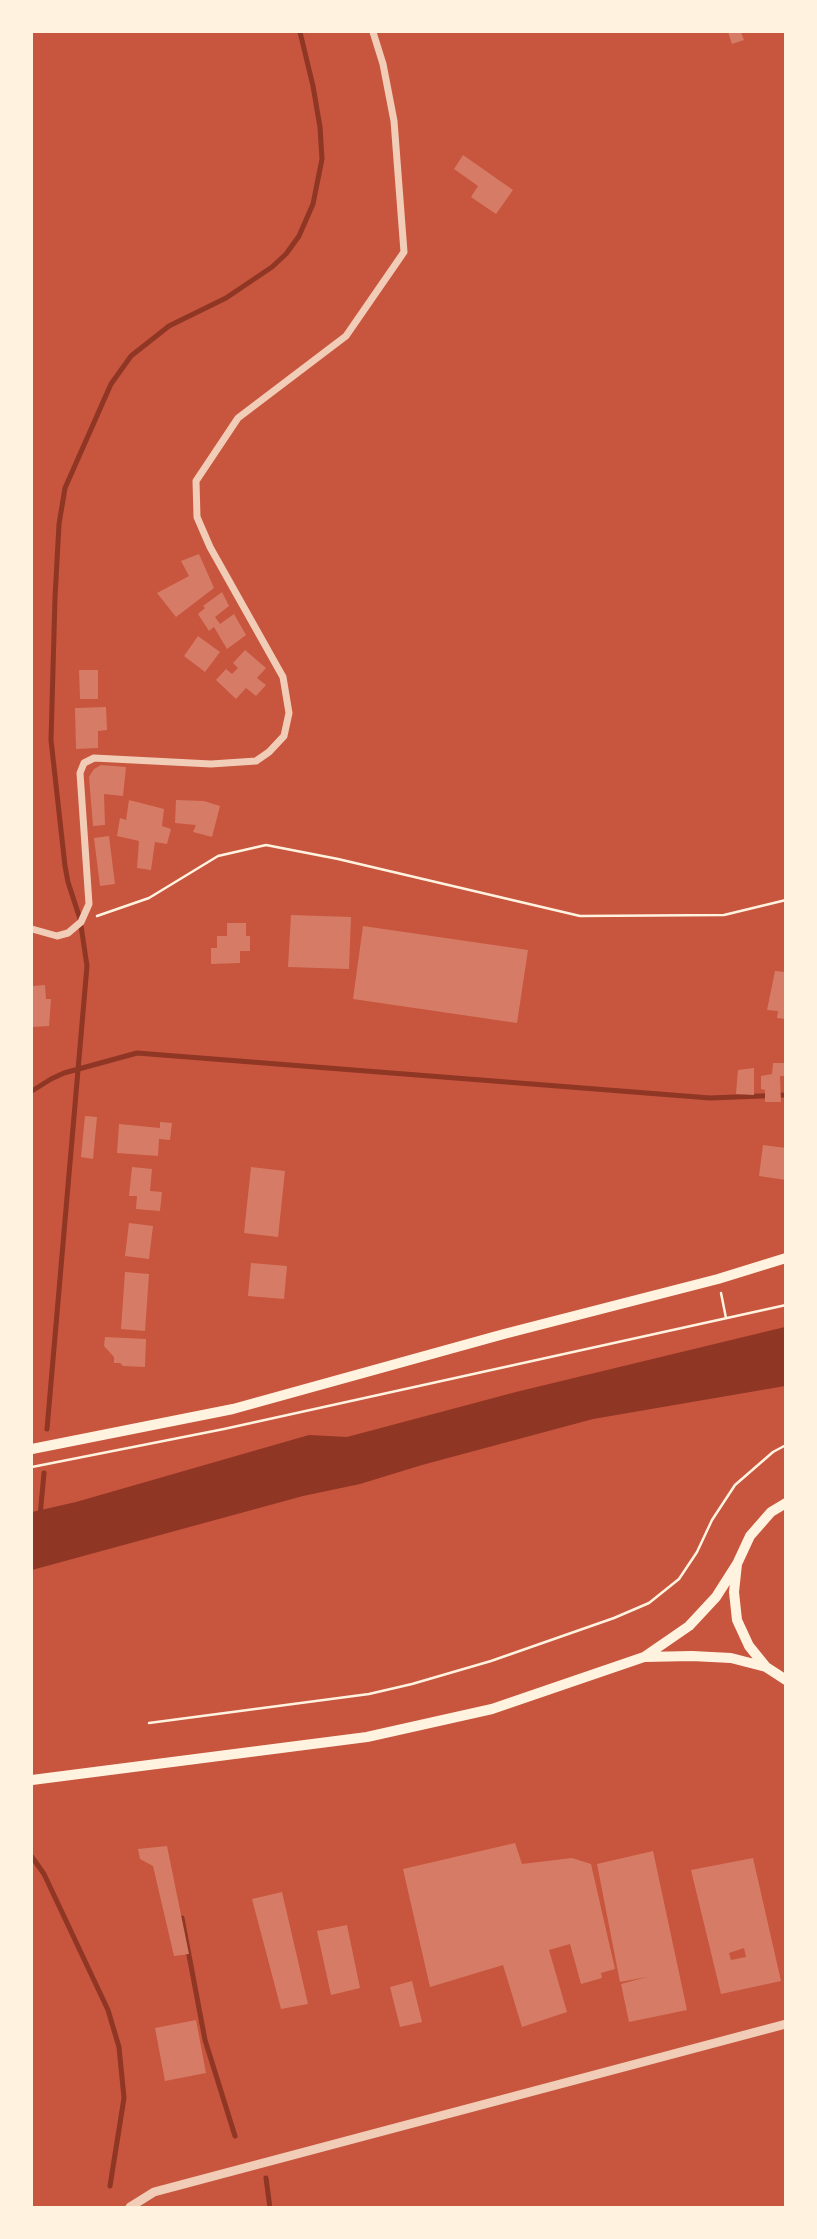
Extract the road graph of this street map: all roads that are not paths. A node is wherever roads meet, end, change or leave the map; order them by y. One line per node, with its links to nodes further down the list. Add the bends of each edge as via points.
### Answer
1 (373, 32): 2 (street, via 394,121 404,252 346,336 238,418 196,481 197,517 210,547 283,677 289,713 284,736 256,761 211,764 94,758 84,763 80,773 89,904 81,922 68,933 57,936)
2 (32, 929)
3 (785, 1257): 4 (main road, via 233,1409)
4 (32, 1448)
5 (786, 1503): 6 (main road, via 771,1512 750,1536)
6 (737, 1564): 7 (main road, via 716,1597 689,1626); 8 (main road, via 737,1620)
7 (644, 1657): 8 (main road, via 731,1658); 10 (main road, via 492,1709 367,1737)
8 (766, 1667): 9 (main road)
9 (786, 1680)
10 (32, 1780)
11 (786, 2024): 12 (street)
12 (154, 2192): 14 (street); 15 (street)
13 (120, 2207): 14 (street)
14 (130, 2207)
15 (143, 2207)

